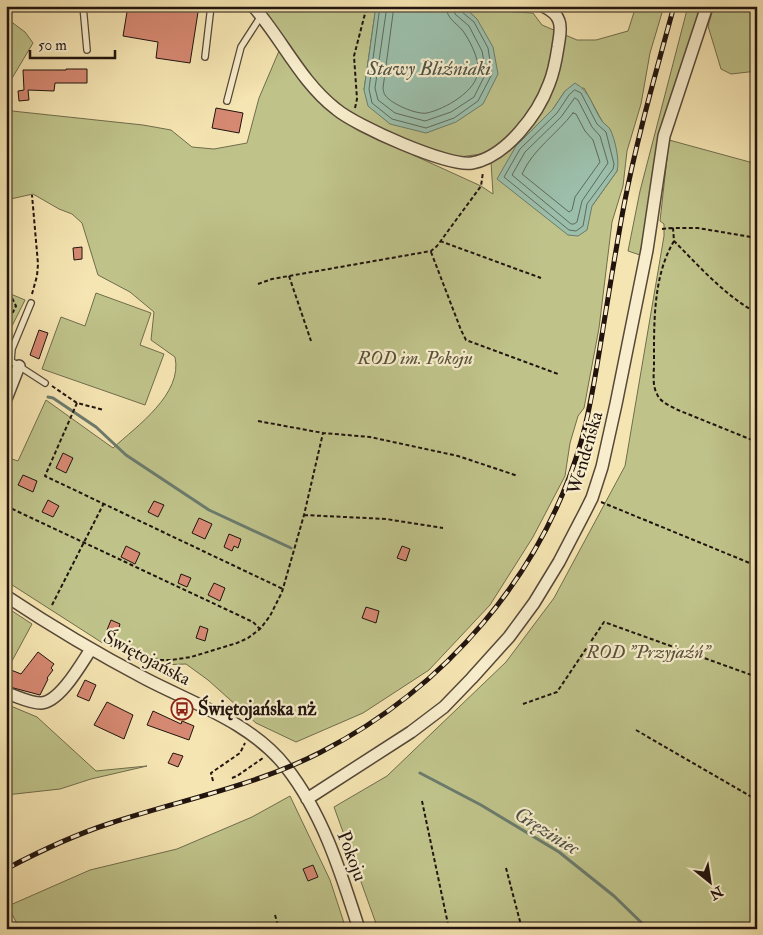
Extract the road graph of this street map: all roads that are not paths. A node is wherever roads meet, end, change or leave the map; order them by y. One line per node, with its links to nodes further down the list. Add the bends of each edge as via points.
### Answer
1 (82, 6): 7 (lane)
2 (211, 6): 8 (lane)
3 (253, 6): 6 (street)
4 (543, 6): 6 (street, via 560,22 556,59 544,96 514,138 484,159 472,163 454,162 379,134 336,109 313,85)
5 (707, 6): 17 (street, Wendeńska, via 664,136 647,250 607,448 592,498 534,604 472,678 444,707 411,732)
6 (261, 16): 9 (lane, via 241,47)
7 (87, 50)
8 (205, 57)
9 (227, 101)
10 (31, 303): 11 (lane, via 11,353 11,361)
11 (19, 366): 12 (lane); 13 (street)
12 (45, 383)
13 (6, 399)
14 (6, 596): 15 (street, Świętojańska)
15 (91, 649): 16 (street, via 70,680 51,700 35,702); 17 (street, Świętojańska, via 251,734 285,765)
16 (6, 693)
17 (307, 799): 18 (street, Pokoju, via 332,850)
18 (359, 929)

